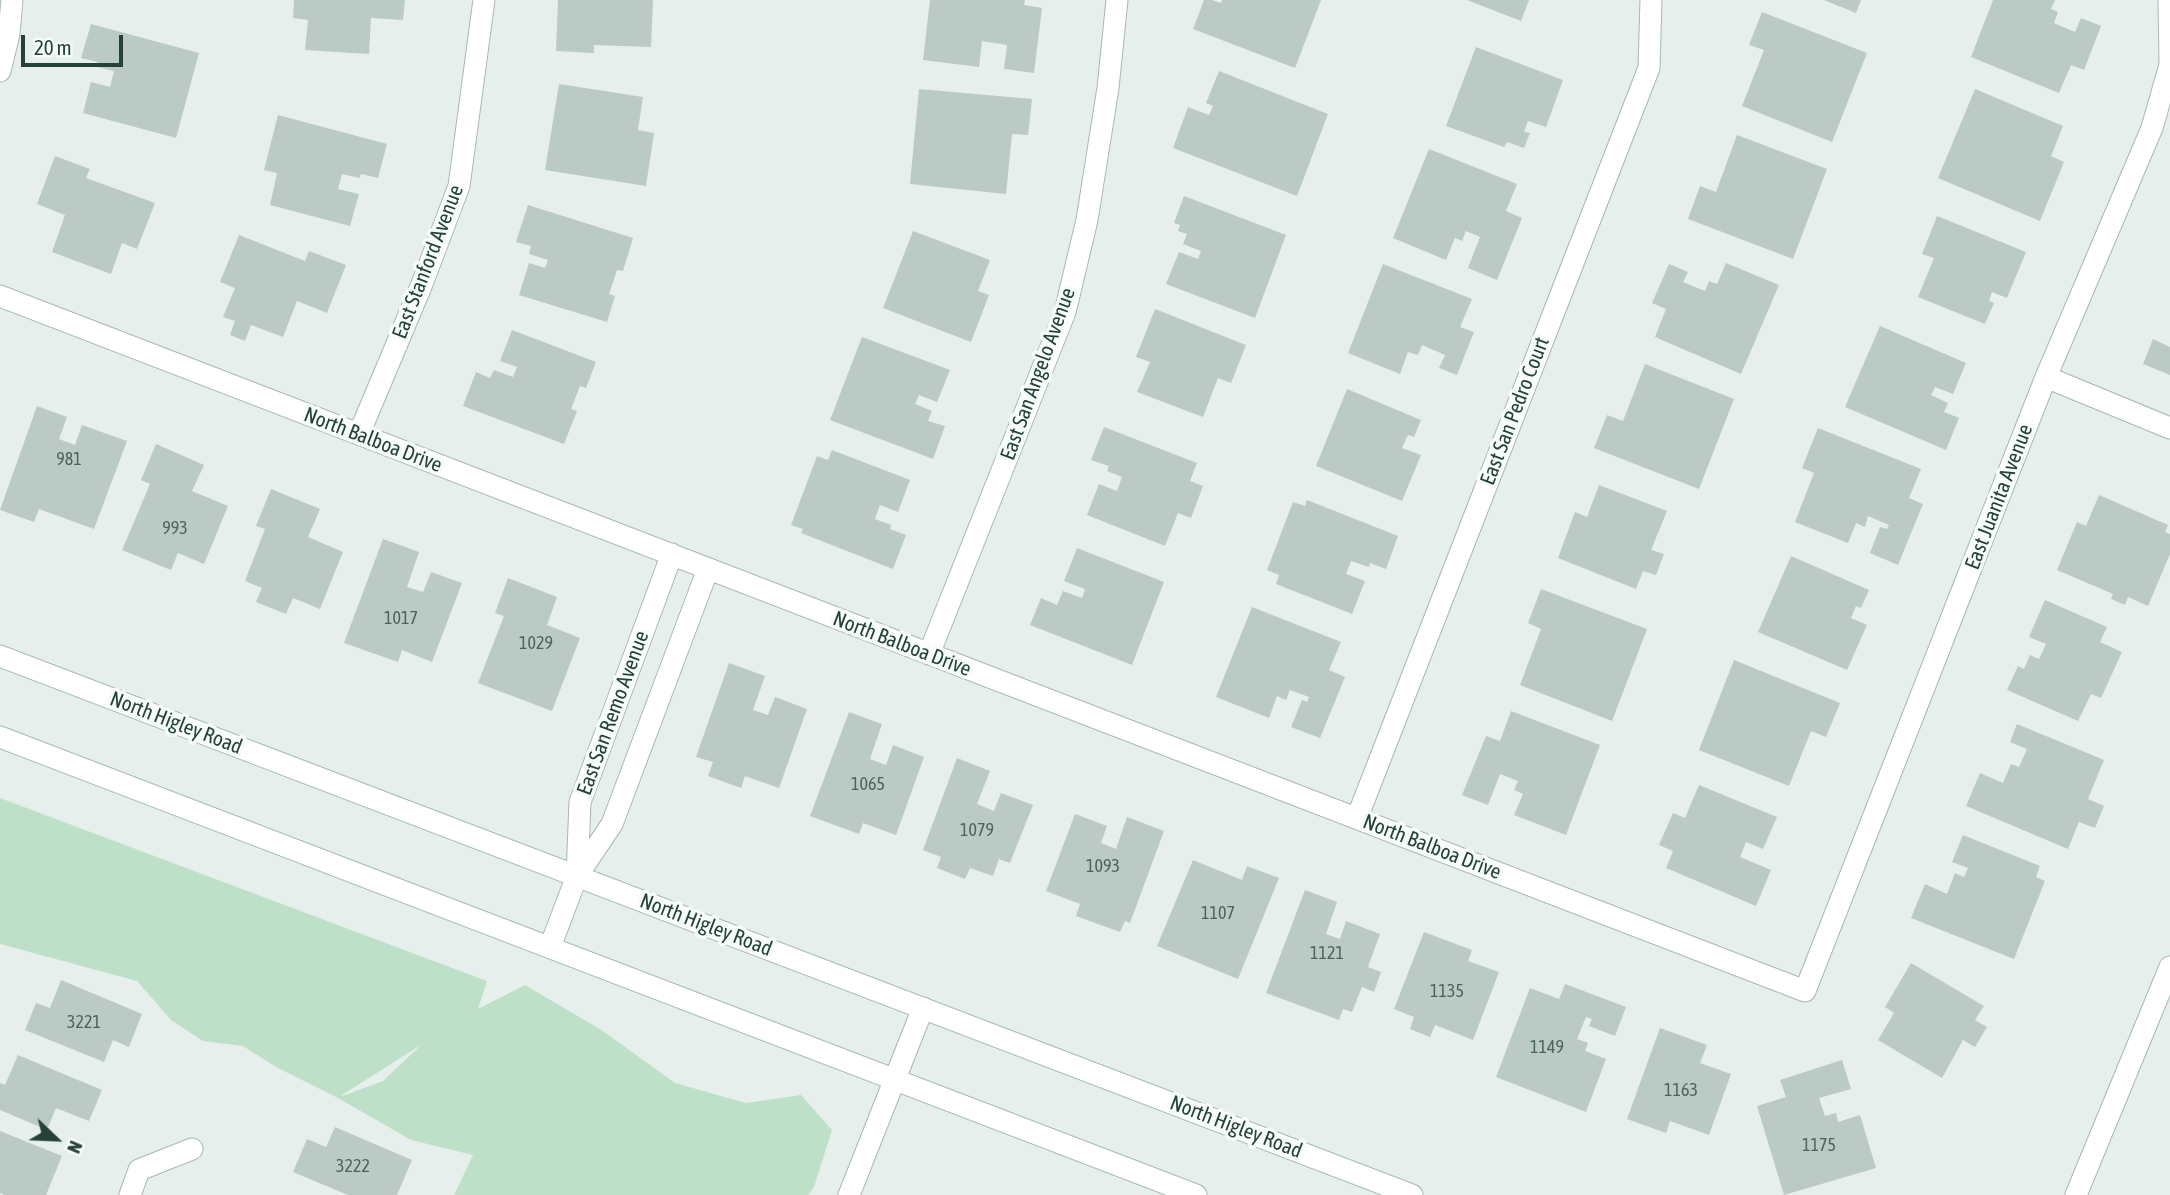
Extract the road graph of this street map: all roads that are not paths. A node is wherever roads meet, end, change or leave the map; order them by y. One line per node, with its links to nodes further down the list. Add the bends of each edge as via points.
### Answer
1 (12, 0): 6 (street)
2 (484, 0): 10 (street, East Stanford Avenue, via 459,186)
3 (1117, 0): 13 (street, East San Angelo Avenue, via 1087,220 1065,312)
4 (1651, 0): 16 (street, East San Pedro Court, via 1649,68)
5 (2169, 0): 8 (street, East Juanita Avenue, via 2170,65 2152,128)
6 (0, 71)
7 (0, 296): 10 (street, North Balboa Drive)
8 (2046, 377): 9 (street); 20 (street, East Juanita Avenue)
9 (2170, 428)
10 (359, 434): 11 (street, North Balboa Drive)
11 (672, 554): 12 (street, North Balboa Drive); 17 (street, East San Remo Avenue, via 580,802)
12 (708, 569): 13 (street, North Balboa Drive); 17 (street, East San Remo Avenue, via 612,824)
13 (929, 654): 16 (street, North Balboa Drive)
14 (0, 656): 17 (street, North Higley Road)
15 (0, 737): 18 (street)
16 (1357, 818): 20 (street, North Balboa Drive)
17 (577, 876): 18 (street, East San Remo Avenue); 21 (street, North Higley Road)
18 (550, 947): 22 (street)
19 (2170, 967): 28 (street)
20 (1805, 991)
21 (923, 1008): 22 (street); 27 (street, North Higley Road)
22 (895, 1081): 25 (street); 26 (street)
23 (192, 1149): 24 (street, via 139,1170)
24 (130, 1195)
25 (849, 1195)
26 (1196, 1195)
27 (1412, 1195)
28 (2076, 1195)

